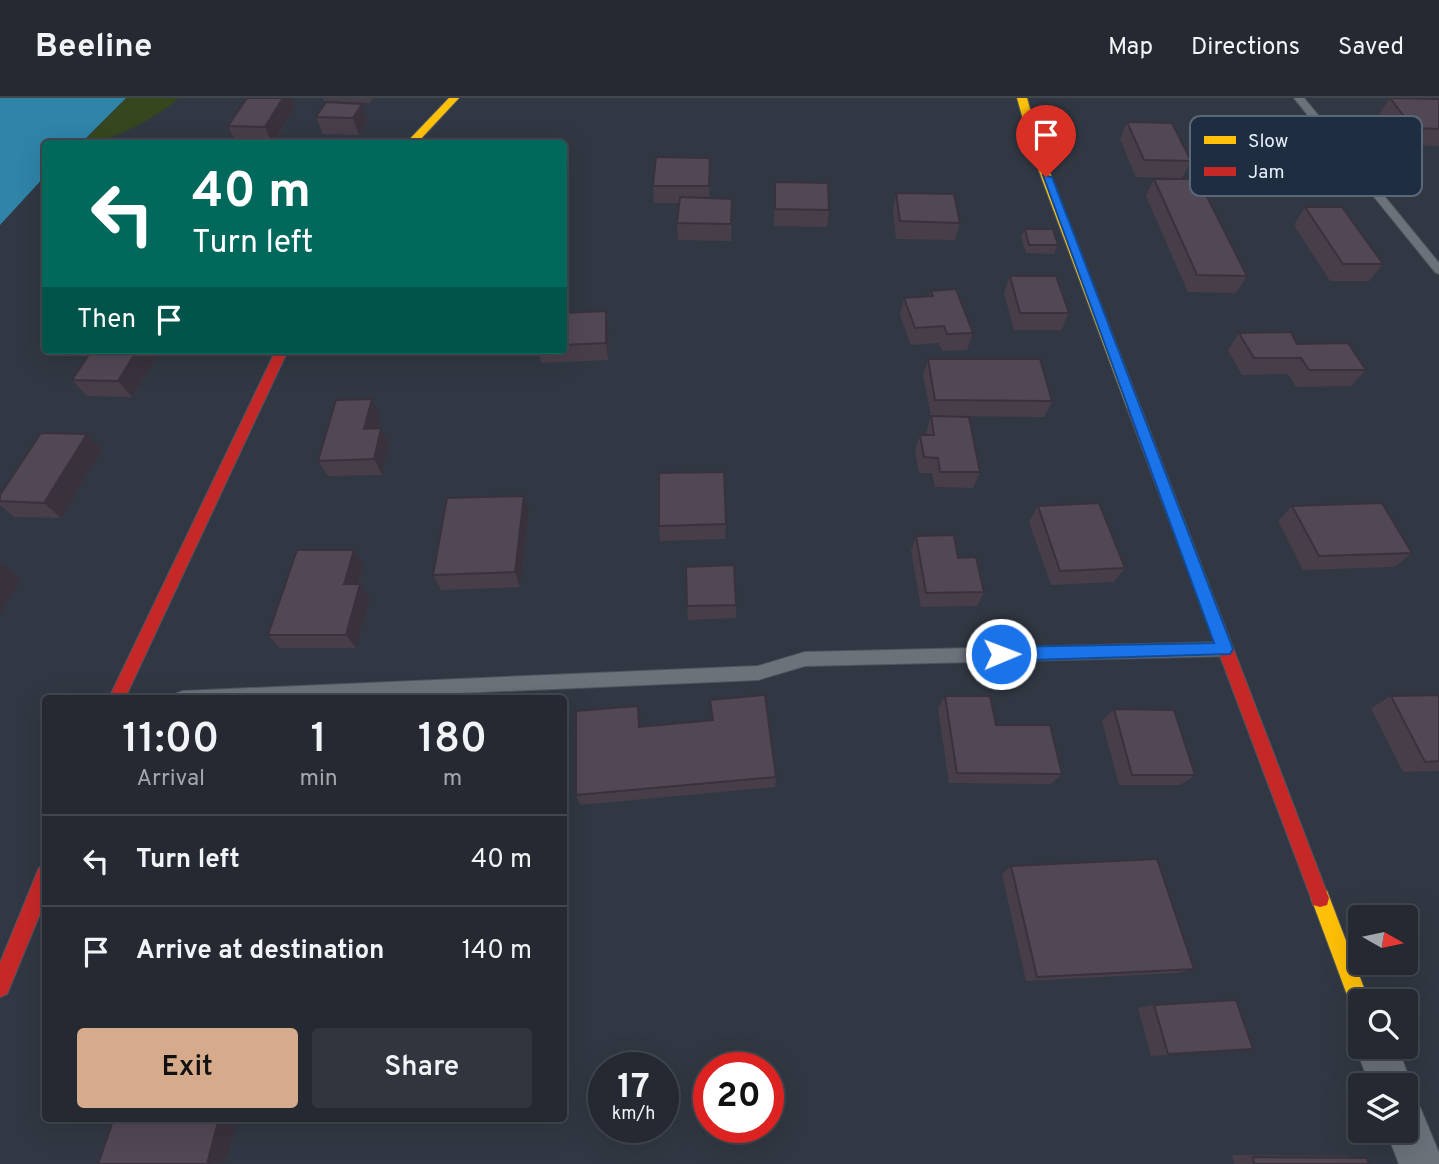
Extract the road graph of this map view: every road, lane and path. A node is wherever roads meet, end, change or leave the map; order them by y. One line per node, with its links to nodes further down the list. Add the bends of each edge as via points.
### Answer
1 (454, 98): 5 (street)
2 (1022, 98): 9 (street, via 1038,155)
3 (1298, 98): 4 (lane)
4 (1313, 116)
5 (414, 140)
6 (1378, 196): 7 (lane)
7 (1439, 270)
8 (280, 354): 10 (street)
9 (1225, 649): 11 (lane, via 805,659 758,673); 14 (street)
10 (118, 695)
11 (252, 695)
12 (42, 885): 13 (street)
13 (0, 987)
14 (1355, 989)
15 (1413, 1143): 16 (street)
16 (1421, 1164)

